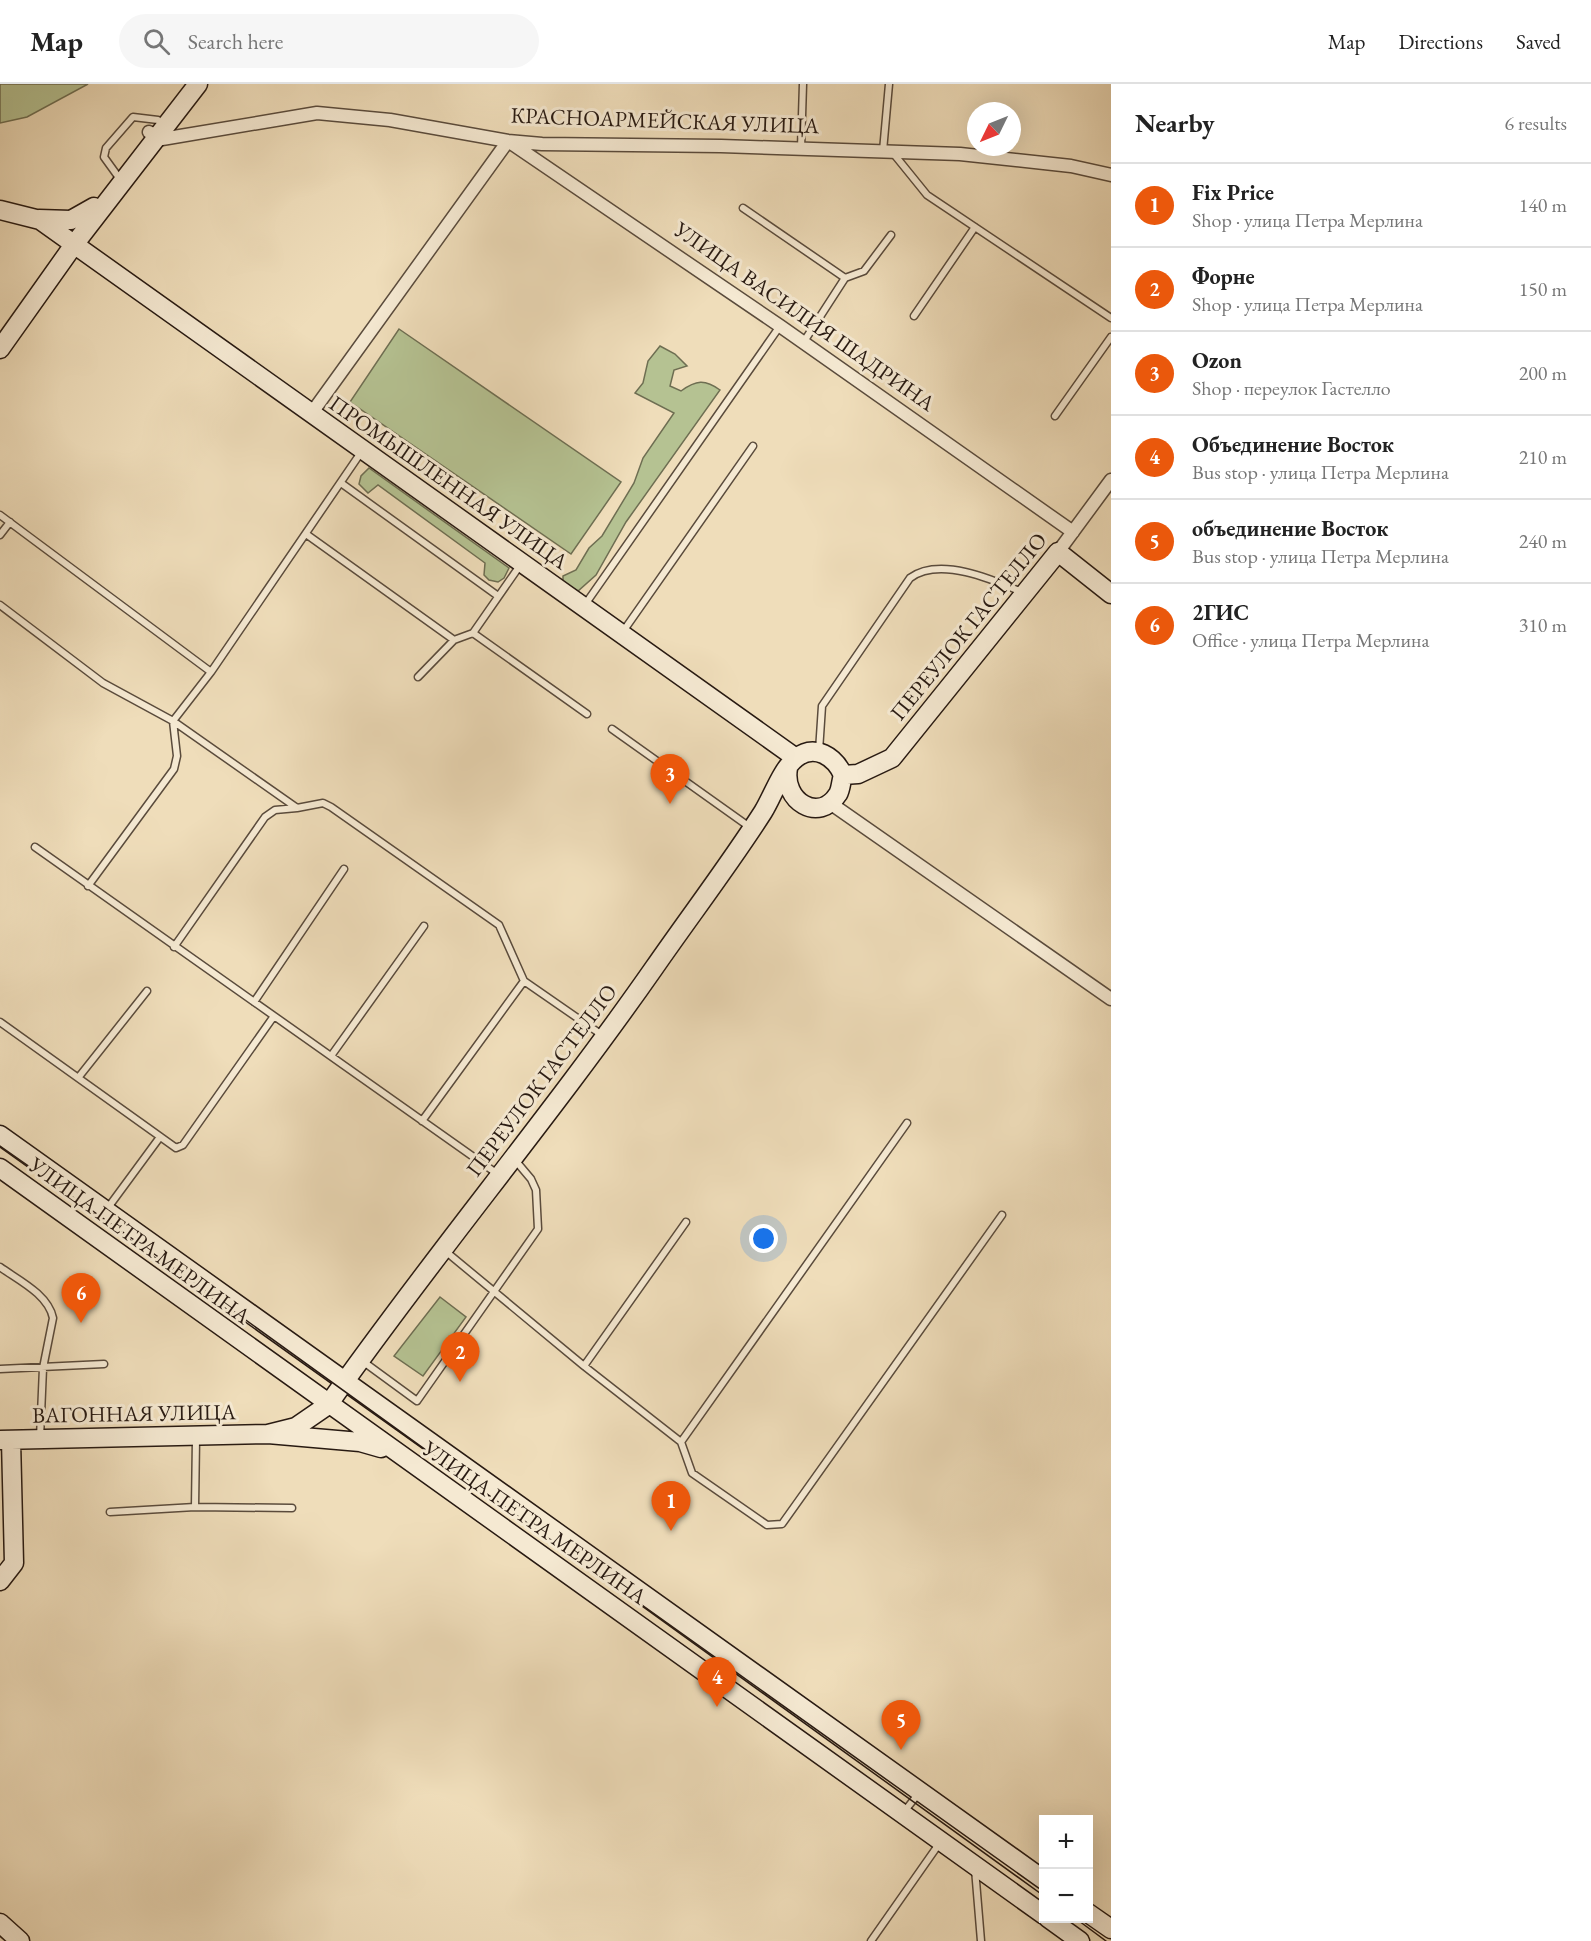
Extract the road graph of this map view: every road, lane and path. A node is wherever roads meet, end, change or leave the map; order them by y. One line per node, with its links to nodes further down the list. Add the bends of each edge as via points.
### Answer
1 (184, 84): 5 (main road)
2 (198, 84): 5 (main road)
3 (803, 84): 7 (lane)
4 (889, 84): 8 (lane)
5 (155, 130): 6 (street, КРАСНОАРМЕЙСКАЯ УЛИЦА, via 317,113 390,120); 9 (main road); 9 (lane, via 133,117 106,148 104,157); 17 (main road)
6 (508, 141): 7 (street, КРАСНОАРМЕЙСКАЯ УЛИЦА); 21 (street, УЛИЦА ВАСИЛИЯ ШАДРИНА); 25 (street)
7 (801, 148): 8 (street, КРАСНОАРМЕЙСКАЯ УЛИЦА)
8 (887, 152): 10 (street, КРАСНОАРМЕЙСКАЯ УЛИЦА, via 960,154 1071,166); 15 (lane, via 927,195)
9 (117, 175): 11 (main road)
10 (1111, 175)
11 (94, 207): 14 (main road, via 71,220); 17 (main road)
12 (743, 208): 18 (lane)
13 (0, 210): 14 (main road)
14 (35, 219): 17 (main road)
15 (975, 227): 19 (lane); 20 (lane)
16 (891, 235): 18 (lane, via 864,271)
17 (74, 246): 24 (main road); 25 (main road, ПРОМЫШЛЕННАЯ УЛИЦА)
18 (845, 278): 23 (lane)
19 (914, 316)
20 (1111, 318)
21 (780, 326): 23 (street, УЛИЦА ВАСИЛИЯ ШАДРИНА); 42 (lane)
22 (1111, 337): 26 (lane)
23 (802, 343): 33 (street, УЛИЦА ВАСИЛИЯ ШАДРИНА)
24 (0, 349)
25 (311, 414): 28 (main road, ПРОМЫШЛЕННАЯ УЛИЦА)
26 (1055, 416)
27 (753, 446): 44 (lane)
28 (362, 451): 30 (lane); 37 (main road, ПРОМЫШЛЕННАЯ УЛИЦА)
29 (1111, 480): 33 (street, ПЕРЕУЛОК ГАСТЕЛЛО)
30 (341, 483): 34 (lane); 40 (lane)
31 (0, 515): 32 (lane)
32 (10, 522): 35 (lane); 46 (lane)
33 (1073, 532): 36 (street, ПЕРЕУЛОК ГАСТЕЛЛО)
34 (306, 534): 45 (lane); 46 (lane)
35 (0, 535)
36 (1058, 552): 38 (main road, ПЕРЕУЛОК ГАСТЕЛЛО); 39 (main road)
37 (521, 564): 40 (lane); 42 (main road, ПРОМЫШЛЕННАЯ УЛИЦА)
38 (1024, 593): 51 (lane, via 963,572 917,573 910,578 822,706); 53 (main road, ПЕРЕУЛОК ГАСТЕЛЛО, via 892,758 859,783)
39 (1111, 594)
40 (498, 596): 43 (lane)
41 (0, 605): 49 (lane, via 103,683)
42 (584, 607): 44 (main road, ПРОМЫШЛЕННАЯ УЛИЦА)
43 (473, 633): 45 (lane); 48 (lane)
44 (622, 634): 52 (main road, ПРОМЫШЛЕННАЯ УЛИЦА)
45 (454, 640): 47 (lane)
46 (211, 672): 49 (lane)
47 (418, 677)
48 (587, 714)
49 (173, 721): 55 (lane); 60 (lane, via 177,756 174,769)
50 (612, 729): 57 (lane)
51 (819, 752): 52 (main road, via 806,753); 53 (main road, via 838,766)
52 (792, 763): 54 (main road, via 786,780 788,790); 56 (main road, ПЕРЕУЛОК ГАСТЕЛЛО)
53 (837, 790): 54 (main road, via 817,808); 65 (street)
54 (804, 806): 56 (main road)
55 (297, 808): 62 (lane, via 275,810 265,817); 63 (lane, via 323,803 331,807 490,917 504,934)
56 (763, 812): 57 (main road, ПЕРЕУЛОК ГАСТЕЛЛО)
57 (752, 828): 69 (main road, ПЕРЕУЛОК ГАСТЕЛЛО)
58 (35, 847): 60 (lane)
59 (344, 869): 66 (lane)
60 (88, 886): 62 (lane)
61 (424, 926): 70 (lane)
62 (174, 947): 66 (lane)
63 (524, 981): 69 (lane); 72 (lane)
64 (147, 991): 71 (lane)
65 (1111, 999)
66 (254, 1002): 67 (lane)
67 (274, 1016): 70 (lane); 75 (lane, via 183,1145 176,1148)
68 (0, 1022): 71 (lane)
69 (604, 1037): 76 (main road, ПЕРЕУЛОК ГАСТЕЛЛО)
70 (331, 1056): 72 (lane)
71 (78, 1078): 75 (lane)
72 (422, 1121): 78 (lane)
73 (907, 1123): 96 (lane)
74 (0, 1135): 79 (main road, УЛИЦА ПЕТРА МЕРЛИНА)
75 (160, 1137): 79 (lane)
76 (513, 1158): 78 (main road, ПЕРЕУЛОК ГАСТЕЛЛО); 84 (lane, via 536,1190 538,1229)
77 (0, 1168): 91 (main road, УЛИЦА ПЕТРА МЕРЛИНА)
78 (500, 1175): 82 (main road, ПЕРЕУЛОК ГАСТЕЛЛО)
79 (107, 1209): 90 (main road, УЛИЦА ПЕТРА МЕРЛИНА)
80 (1002, 1215): 96 (lane, via 782,1524 767,1526 701,1481 686,1463)
81 (686, 1221): 87 (lane)
82 (443, 1250): 84 (lane); 85 (main road, ПЕРЕУЛОК ГАСТЕЛЛО)
83 (0, 1267): 88 (lane, via 44,1300 51,1310 53,1318)
84 (492, 1291): 85 (lane, via 417,1401); 87 (lane)
85 (361, 1360): 90 (main road, ПЕРЕУЛОК ГАСТЕЛЛО)
86 (104, 1364): 88 (lane)
87 (584, 1366): 96 (lane)
88 (43, 1368): 89 (lane); 94 (lane)
89 (0, 1369)
90 (346, 1380): 91 (main road, ПЕРЕУЛОК ГАСТЕЛЛО); 102 (main road, УЛИЦА ПЕТРА МЕРЛИНА)
91 (328, 1405): 92 (main road, ВАГОННАЯ УЛИЦА, via 296,1427); 97 (main road, УЛИЦА ПЕТРА МЕРЛИНА)
92 (268, 1434): 93 (main road, ВАГОННАЯ УЛИЦА); 97 (main road, ВАГОННАЯ УЛИЦА, via 360,1442)
93 (196, 1436): 94 (main road, ВАГОННАЯ УЛИЦА); 98 (lane)
94 (40, 1439): 95 (main road, ВАГОННАЯ УЛИЦА)
95 (5, 1440): 101 (main road, via 14,1563)
96 (681, 1442)
97 (393, 1451): 103 (main road, УЛИЦА ПЕТРА МЕРЛИНА)
98 (195, 1507): 99 (lane); 100 (lane)
99 (292, 1508)
100 (110, 1512)
101 (0, 1581)
102 (920, 1791): 103 (lane); 106 (main road, УЛИЦА ПЕТРА МЕРЛИНА)
103 (902, 1813): 104 (main road, УЛИЦА ПЕТРА МЕРЛИНА)
104 (941, 1841): 105 (main road, УЛИЦА ПЕТРА МЕРЛИНА); 112 (lane)
105 (974, 1865): 107 (main road, УЛИЦА ПЕТРА МЕРЛИНА); 113 (lane)
106 (1039, 1876)
107 (1039, 1911)
108 (1093, 1916): 110 (main road)
109 (1054, 1923): 111 (main road)
110 (1111, 1929)
111 (1074, 1940)
112 (871, 1941)
113 (981, 1941)

